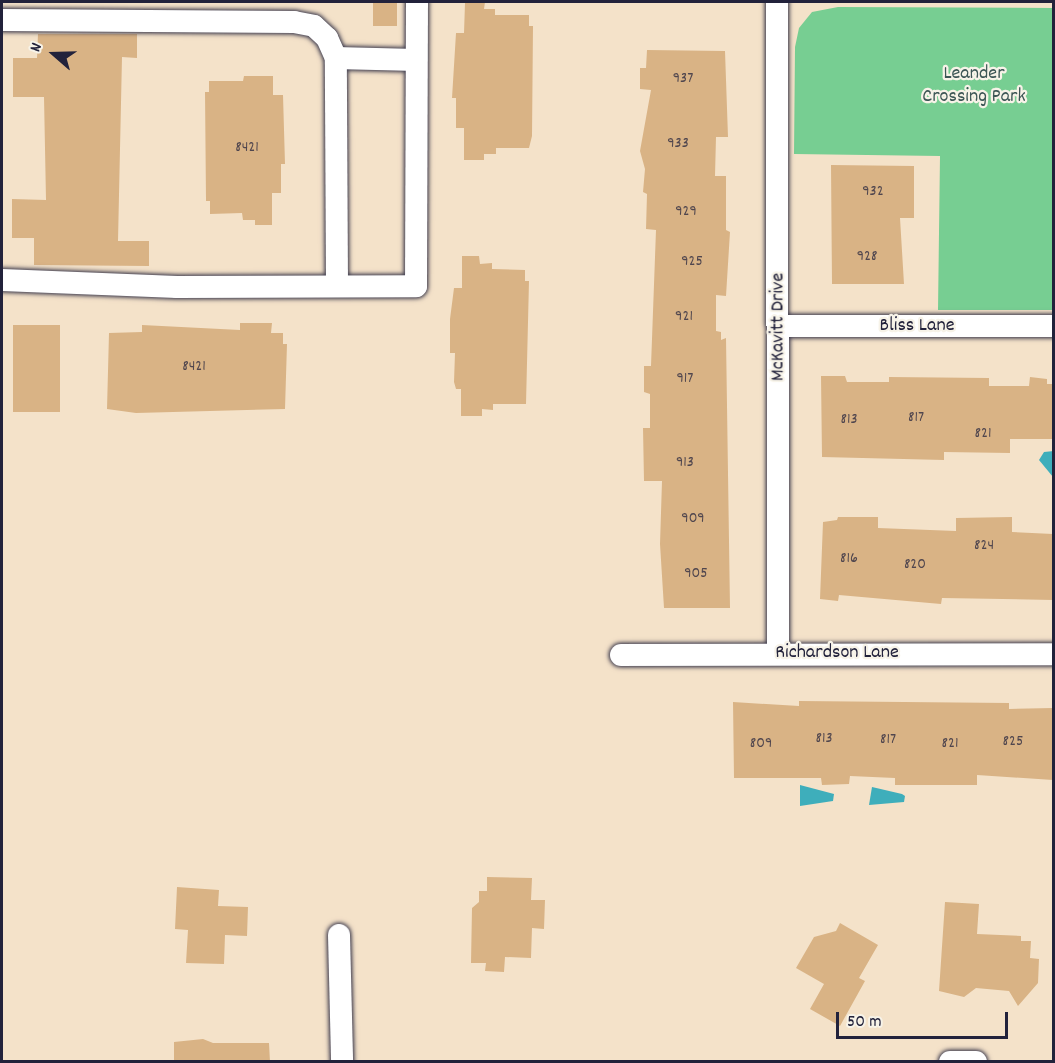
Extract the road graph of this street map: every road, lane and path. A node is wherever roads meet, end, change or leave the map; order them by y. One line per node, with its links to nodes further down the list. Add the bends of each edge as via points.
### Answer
1 (417, 2): 6 (street)
2 (777, 2): 9 (street, McKavitt Drive)
3 (85, 10): 4 (street); 5 (street, via 294,22 314,26 327,38)
4 (2, 20)
5 (336, 58): 6 (street); 8 (street)
6 (416, 60): 8 (street, via 416,286)
7 (2, 280): 8 (street, via 177,287)
8 (337, 285)
9 (780, 326): 10 (street, Bliss Lane); 11 (street, McKavitt Drive)
10 (1053, 326)
11 (778, 652): 12 (street, Richardson Lane); 13 (street, Richardson Lane)
12 (1053, 654)
13 (621, 656)
14 (339, 934): 15 (street)
15 (342, 1062)
16 (950, 1062): 17 (street)
17 (976, 1062)

